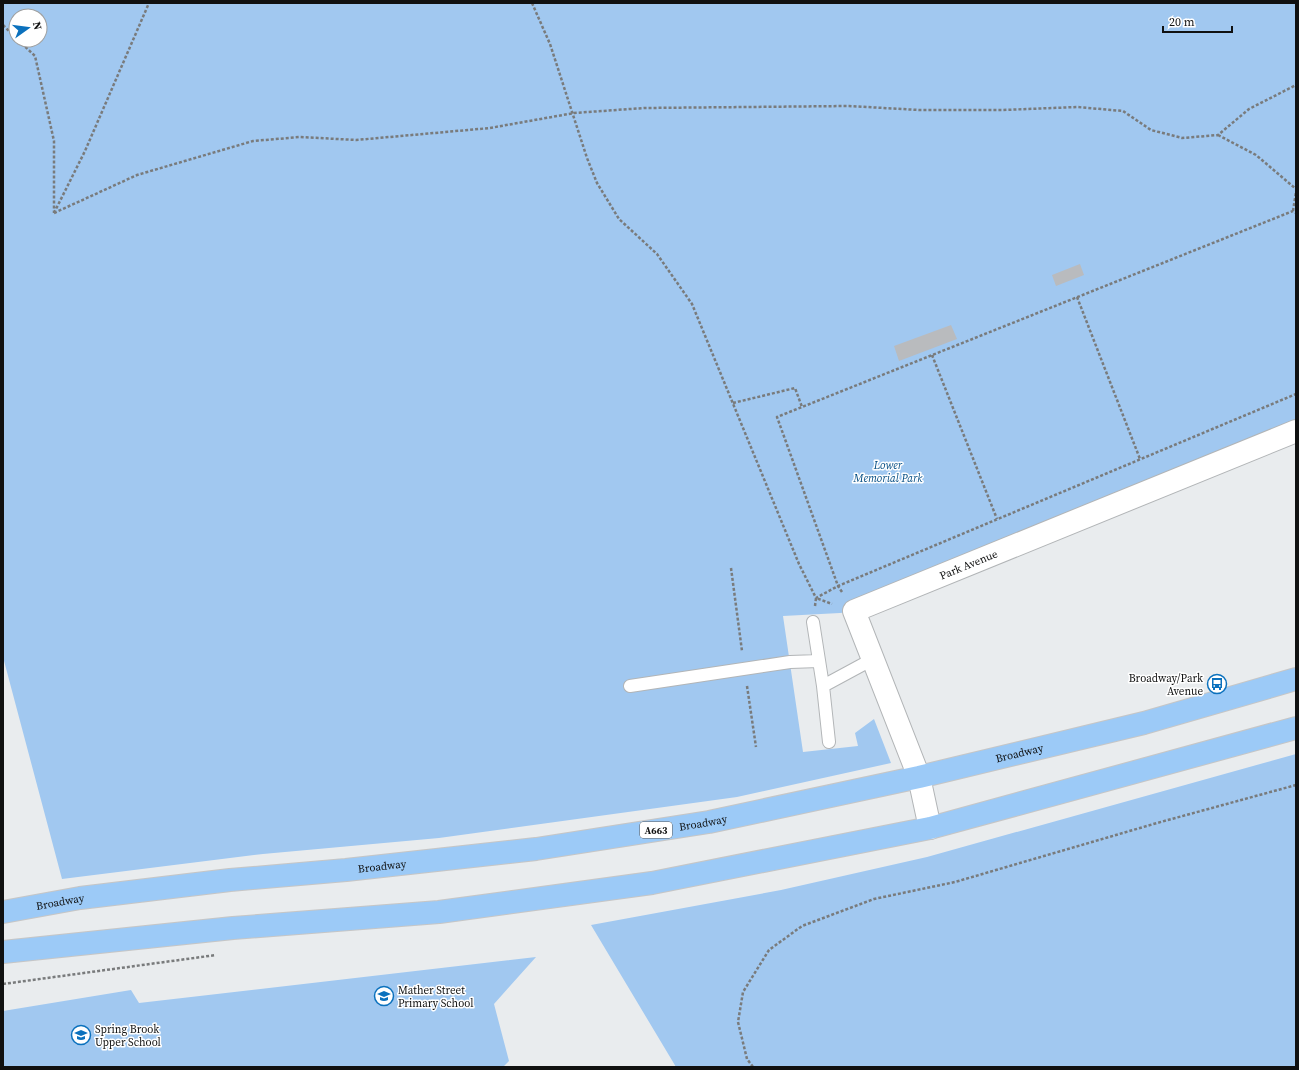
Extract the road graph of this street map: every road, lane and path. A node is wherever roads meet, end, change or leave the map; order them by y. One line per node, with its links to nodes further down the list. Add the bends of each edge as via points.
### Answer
1 (149, 3): 10 (path, via 92,136)
2 (532, 3): 5 (path, via 550,44)
3 (26, 48): 10 (path, via 35,56 54,141)
4 (1296, 85): 6 (path, via 1249,109)
5 (574, 113): 6 (path, via 644,108 723,107 849,106 980,110 1077,107 1123,111 1151,130 1182,138); 10 (path, via 490,128 356,140 300,137 253,141 137,175); 15 (path, via 597,183 619,219 657,254 692,304)
6 (1218, 135): 7 (path, via 1256,155)
7 (1296, 189)
8 (1296, 192): 9 (path)
9 (1293, 211): 11 (path); 12 (path)
10 (54, 213)
11 (1296, 214)
12 (1077, 297): 13 (path); 18 (path)
13 (932, 355): 16 (path); 19 (path)
14 (1296, 394): 18 (path)
15 (733, 403): 16 (path, via 795,388); 20 (path, via 816,598)
16 (802, 407): 20 (path, via 776,417)
17 (1296, 431): 22 (street, Park Avenue, via 854,611)
18 (1140, 459): 19 (path)
19 (996, 519): 20 (path)
20 (838, 586)
21 (813, 622): 23 (lane)
22 (873, 659): 26 (lane); 29 (street, Park Avenue)
23 (819, 661): 25 (lane, via 790,662); 26 (lane)
24 (1296, 679): 29 (highway, Broadway / A663, via 1144,724)
25 (630, 686)
26 (823, 686): 28 (lane)
27 (1296, 728): 31 (highway)
28 (829, 742)
29 (919, 777): 31 (street, Park Avenue); 32 (highway, Broadway / A663, via 709,822 536,849 80,898)
30 (1296, 785): 34 (path, via 955,882 874,899 802,926 769,950 743,992 738,1022 747,1059)
31 (930, 828): 33 (highway, via 652,884 439,912 233,928)
32 (3, 912)
33 (3, 952)
34 (753, 1067)

